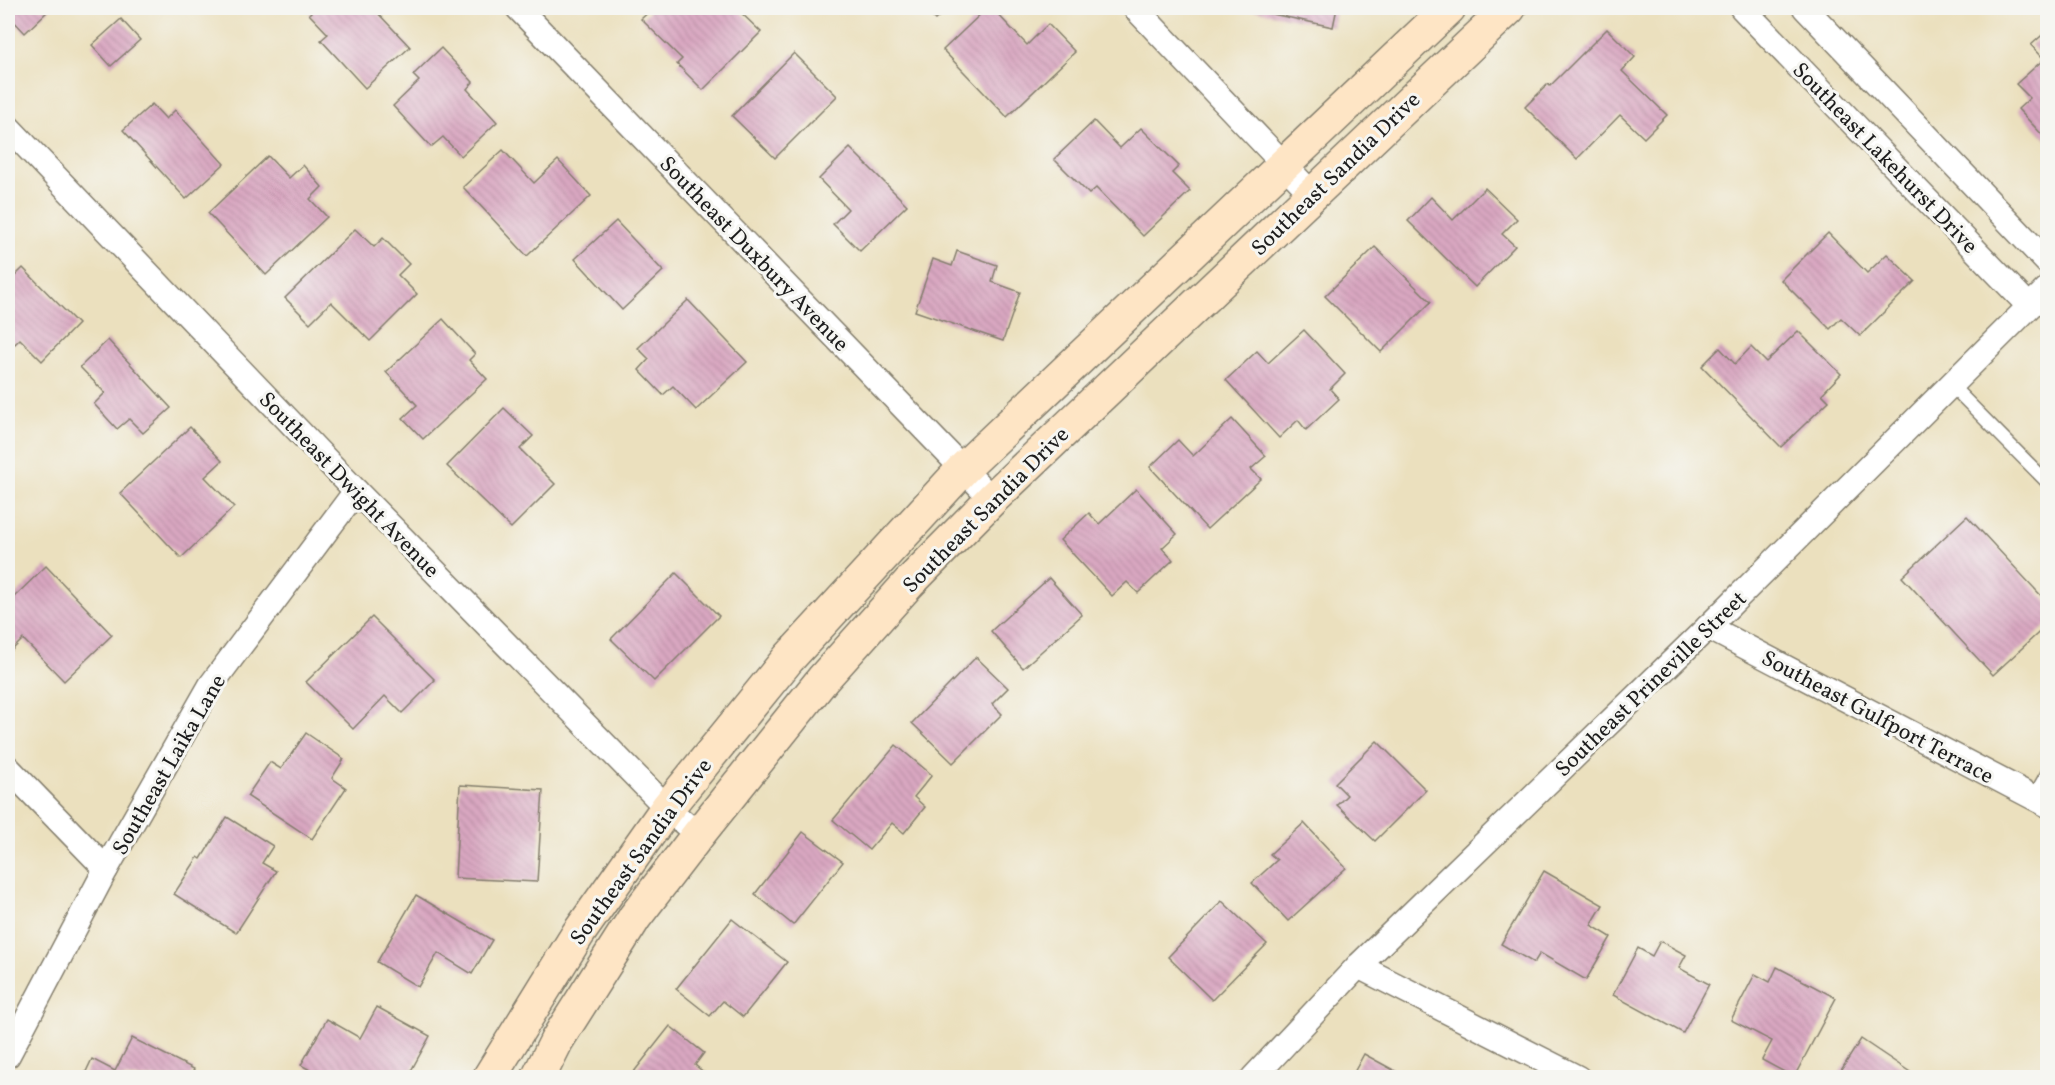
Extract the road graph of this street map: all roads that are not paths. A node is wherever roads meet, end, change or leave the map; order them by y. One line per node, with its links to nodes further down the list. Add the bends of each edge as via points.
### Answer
1 (518, 8): 14 (street, Southeast Duxbury Avenue)
2 (1135, 8): 8 (street)
3 (1449, 8): 8 (street, Southeast Sandia Drive)
4 (1509, 8): 9 (street, Southeast Sandia Drive)
5 (1742, 8): 12 (street, Southeast Lakehurst Drive)
6 (1805, 8): 10 (street, Southeast Lakehurst Drive)
7 (8, 127): 16 (street, Southeast Dwight Avenue)
8 (1285, 165): 9 (street); 14 (street, Southeast Sandia Drive)
9 (1313, 195): 17 (street, Southeast Sandia Drive)
10 (2048, 263)
11 (2048, 288): 12 (street, Southeast Prineville Street)
12 (2029, 306): 13 (street, Southeast Prineville Street)
13 (1951, 385): 15 (lane); 18 (street, Southeast Prineville Street)
14 (963, 469): 17 (street, Southeast Duxbury Avenue); 22 (street, Southeast Sandia Drive, via 788,659)
15 (2048, 483)
16 (356, 491): 22 (street, Southeast Dwight Avenue); 24 (street, Southeast Laika Lane, via 211,686)
17 (992, 499): 23 (street, Southeast Sandia Drive, via 823,678)
18 (1708, 627): 21 (street, Southeast Gulfport Terrace); 25 (street, Southeast Prineville Street)
19 (8, 768): 24 (street)
20 (2048, 772): 21 (lane)
21 (2040, 801)
22 (667, 808): 23 (street, Southeast Dwight Avenue); 27 (street, Southeast Sandia Drive, via 578,934)
23 (698, 835): 28 (street, Southeast Sandia Drive, via 635,917)
24 (106, 869): 26 (street, Southeast Laika Lane)
25 (1358, 966): 29 (street, Southeast Prineville Street); 30 (street)
26 (8, 1055)
27 (489, 1077)
28 (538, 1077)
29 (1253, 1077)
30 (1578, 1077)

